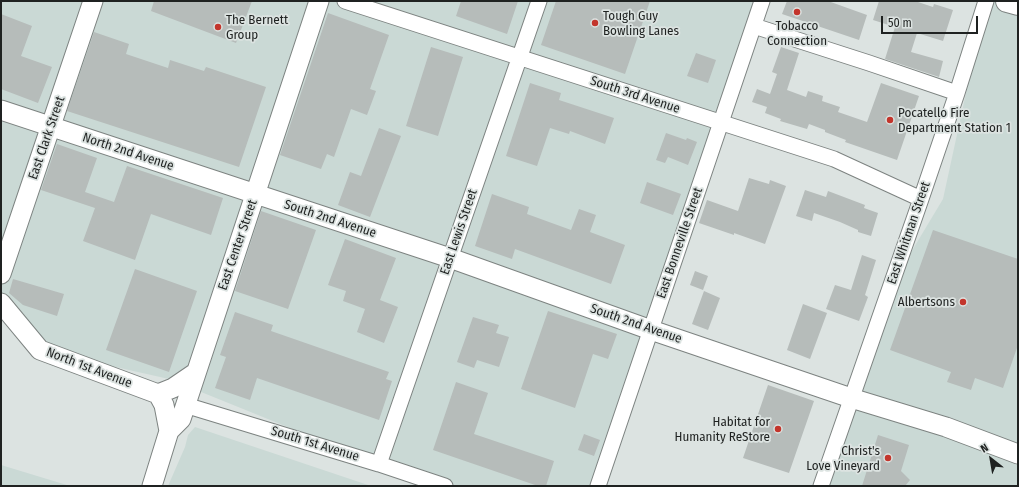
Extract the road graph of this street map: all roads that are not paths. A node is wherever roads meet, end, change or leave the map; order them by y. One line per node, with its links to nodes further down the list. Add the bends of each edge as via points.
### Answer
1 (93, 1): 14 (street, East Clark Street)
2 (319, 1): 15 (street, East Center Street)
3 (344, 1): 10 (street, South 3rd Avenue)
4 (539, 1): 10 (street, East Lewis Street)
5 (762, 1): 9 (street, East Bonneville Street)
6 (986, 1): 11 (street, East Whitman Street)
7 (1008, 1): 8 (main road)
8 (1018, 4)
9 (754, 26): 11 (street); 13 (street, East Bonneville Street)
10 (519, 57): 13 (street, South 3rd Avenue); 17 (street, East Lewis Street)
11 (957, 93): 16 (street, East Whitman Street)
12 (1, 110): 14 (street, North 2nd Avenue)
13 (720, 122): 16 (street, South 3rd Avenue, via 834,159); 20 (street, East Bonneville Street)
14 (51, 127): 15 (street, North 2nd Avenue); 18 (street, East Clark Street)
15 (255, 194): 17 (street, South 2nd Avenue); 21 (street, East Center Street)
16 (921, 199): 23 (street, East Whitman Street)
17 (450, 258): 20 (street, South 2nd Avenue); 27 (street, East Lewis Street)
18 (1, 274)
19 (1, 303): 22 (street, North 1st Avenue, via 40,350)
20 (651, 330): 23 (street, South 2nd Avenue); 30 (street, East Bonneville Street)
21 (195, 374): 22 (street); 24 (street, East Center Street)
22 (158, 394): 25 (street, via 164,405)
23 (851, 398): 26 (street, South 2nd Avenue, via 946,427); 31 (street, East Whitman Street)
24 (185, 405): 25 (street, East Center Street, via 180,419); 27 (street, South 1st Avenue)
25 (169, 431): 28 (street, East Center Street)
26 (1018, 454)
27 (379, 464): 29 (street, South 1st Avenue)
28 (152, 486)
29 (445, 486)
30 (598, 486)
31 (821, 486)

